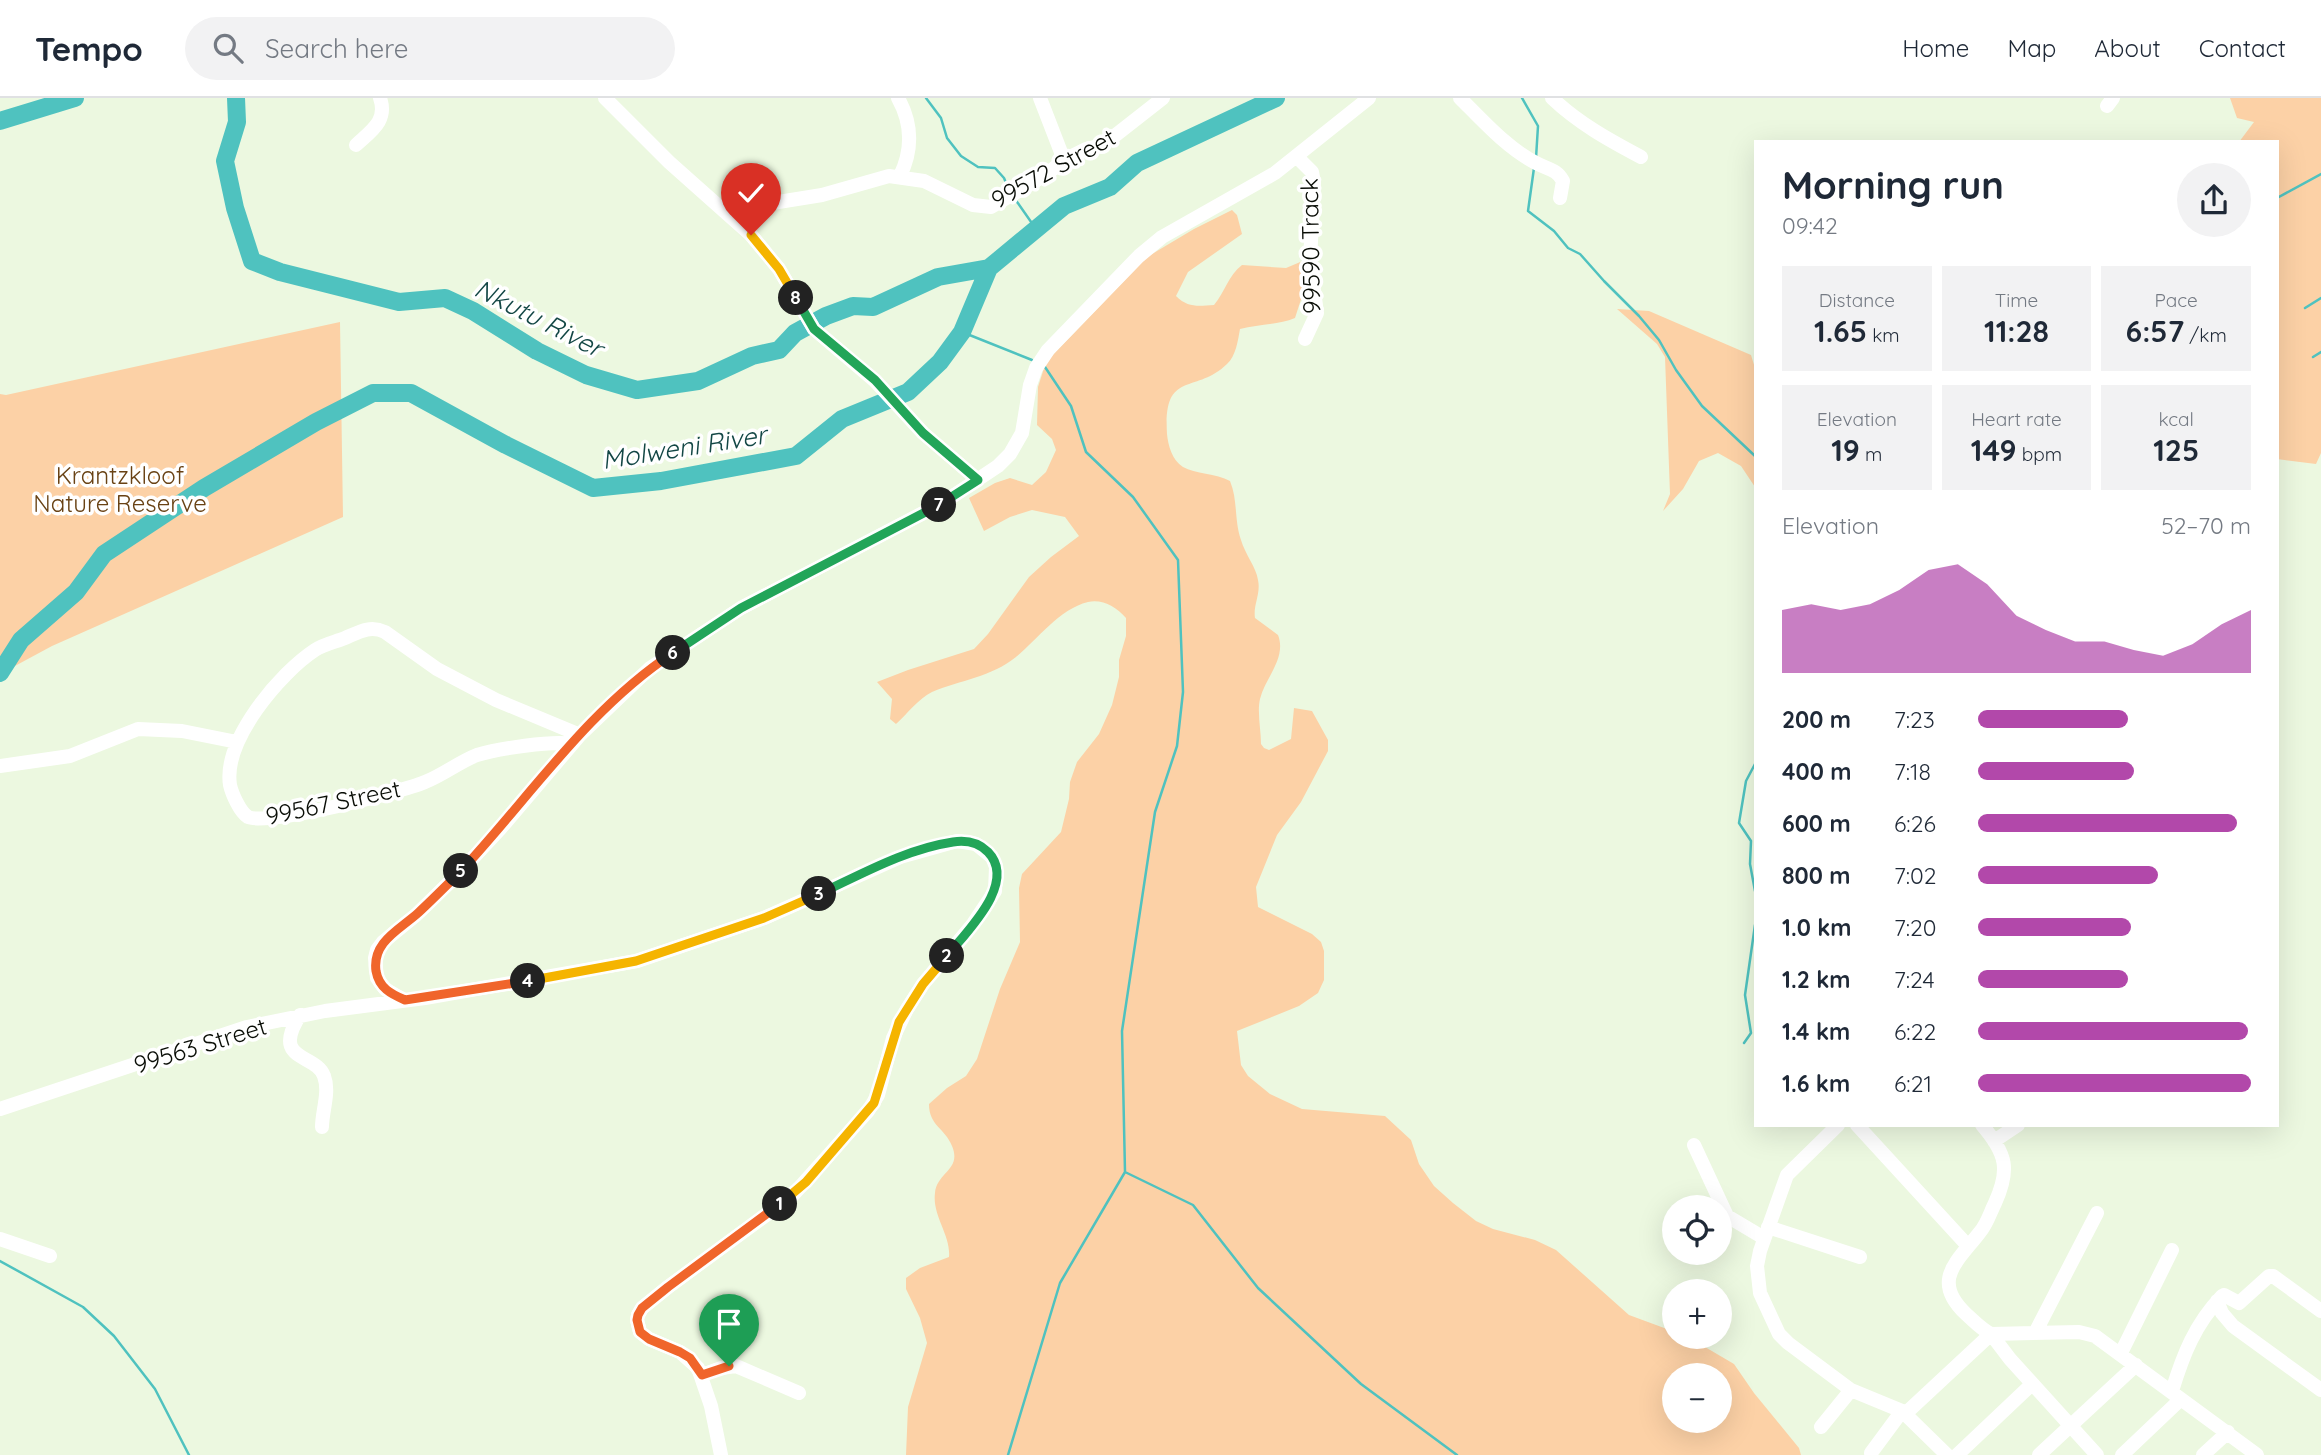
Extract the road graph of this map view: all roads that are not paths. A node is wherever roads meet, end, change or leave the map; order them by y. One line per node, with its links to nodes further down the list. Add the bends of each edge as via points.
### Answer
1 (380, 98): 9 (street, via 380,122)
2 (898, 98): 13 (street, via 908,122 908,155)
3 (1040, 98): 12 (street)
4 (1163, 98): 12 (street, 99572 Street, via 1103,145)
5 (1369, 98): 10 (street)
6 (1460, 98): 14 (street, via 1518,152 1557,172 1563,181)
7 (1552, 98): 11 (street, via 1578,120)
8 (612, 101): 15 (street, via 669,162)
9 (356, 145)
10 (1297, 157): 16 (street, 99590 Track, via 1312,172 1314,183 1311,261 1317,313); 17 (street, via 1162,237 1139,256 1048,350 1030,385 1022,433 1010,454)
11 (1641, 158)
12 (1064, 160): 13 (street, 99572 Street, via 991,206 973,205 924,181)
13 (901, 176): 15 (street, 99572 Street, via 766,204)
14 (1560, 198)
15 (737, 220): 17 (street, via 779,269 811,325)
16 (1305, 339)
17 (978, 480): 18 (street, via 741,608 650,668)
18 (576, 740): 19 (street, 99567 Street, via 437,669 377,628 326,644 301,661 269,694); 19 (street, 99567 Street, via 477,756 422,784 333,807 254,819 244,814 230,785); 21 (street, via 460,872 377,950 377,978 385,989)
19 (237, 742): 20 (street, via 138,729 70,756)
20 (0, 766)
21 (405, 1000): 22 (street, 99563 Street); 44 (street, 99563 Street, via 636,961 764,918 900,857 942,844 976,844 992,857 995,891 906,1009 878,1096 868,1111 792,1196 668,1287 638,1315 640,1332 690,1358)
22 (300, 1016): 23 (street, 99563 Street, via 247,1027); 24 (street, via 292,1046 324,1075)
23 (0, 1109)
24 (322, 1127)
25 (1836, 1127): 32 (street, via 1787,1175)
26 (1859, 1127): 34 (street)
27 (1984, 1127): 29 (street)
28 (2015, 1127): 29 (street)
29 (1994, 1141): 34 (street, via 2005,1181 1982,1231)
30 (1694, 1145): 32 (street, via 1727,1216)
31 (2097, 1213): 40 (street)
32 (1766, 1233): 37 (street); 46 (street, via 1758,1279 1779,1334)
33 (0, 1239): 36 (street)
34 (1968, 1246): 41 (street, via 1951,1269 1950,1292 1955,1303)
35 (2172, 1250): 42 (street)
36 (50, 1256)
37 (1860, 1257)
38 (2223, 1295): 39 (street, via 2239,1303 2273,1276); 47 (street, via 2226,1320 2232,1326); 49 (street, via 2194,1332)
39 (2321, 1311)
40 (2035, 1333): 41 (street); 42 (street, via 2087,1333)
41 (1991, 1334): 45 (street); 50 (street)
42 (2121, 1353): 43 (street)
43 (2136, 1365): 49 (street); 51 (street)
44 (702, 1375): 48 (street, via 736,1366); 56 (street)
45 (2032, 1384): 51 (street); 55 (street)
46 (1851, 1390): 50 (street); 52 (street)
47 (2321, 1390)
48 (799, 1393)
49 (2177, 1395): 53 (street); 59 (street)
50 (1903, 1413): 54 (street); 55 (street)
51 (2070, 1425): 57 (street); 58 (street)
52 (1821, 1427)
53 (2228, 1432): 60 (street); 61 (street)
54 (1871, 1453)
55 (1946, 1454)
56 (721, 1455)
57 (2039, 1455)
58 (2097, 1455)
59 (2122, 1455)
60 (2203, 1455)
61 (2257, 1455)

